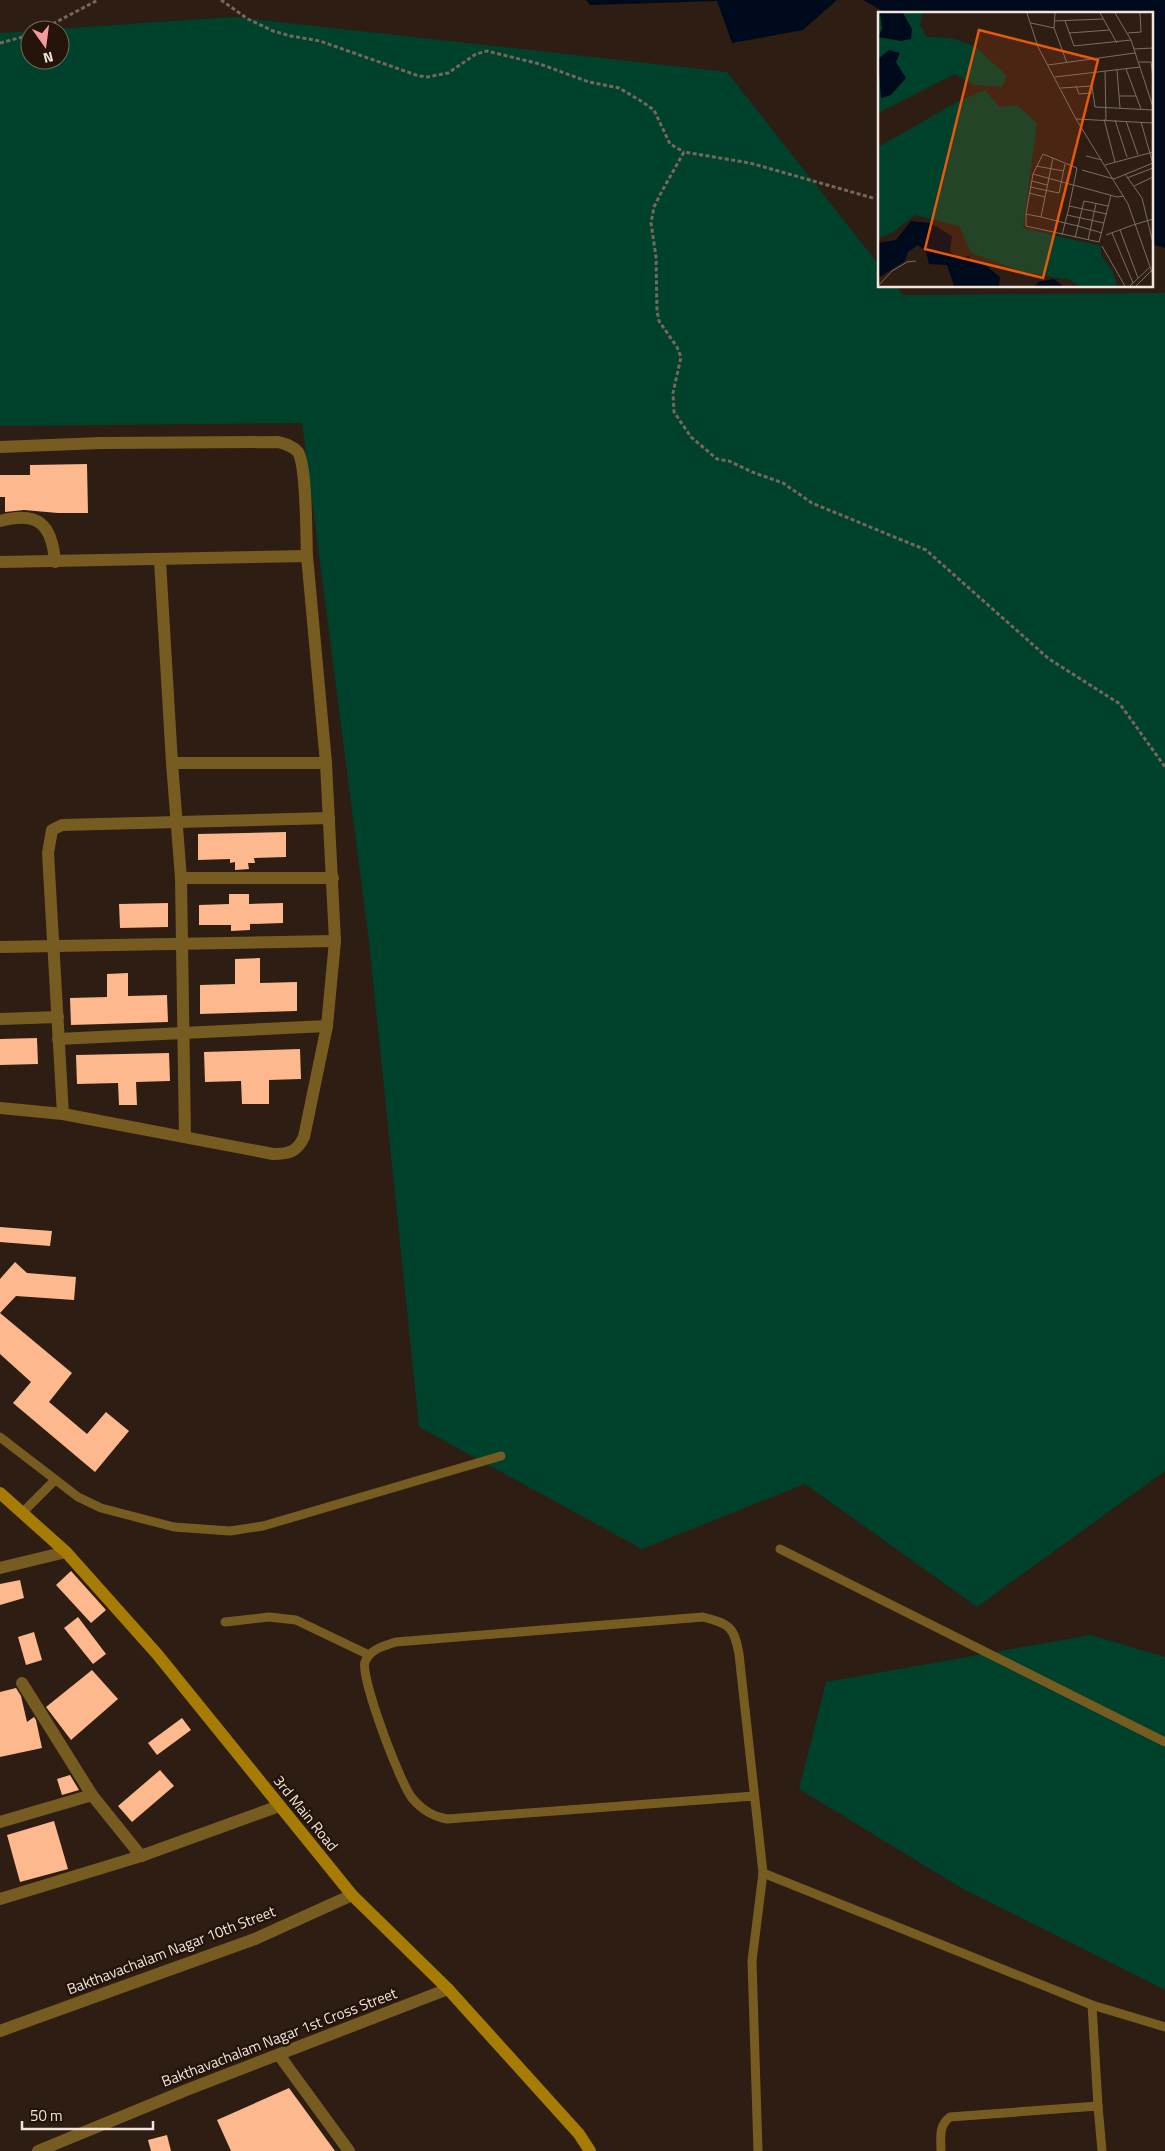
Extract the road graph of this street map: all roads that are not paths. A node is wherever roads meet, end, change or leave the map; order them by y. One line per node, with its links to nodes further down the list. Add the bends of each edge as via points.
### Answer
1 (0, 447): 3 (street, via 268,442 291,446 298,453 302,470)
2 (0, 522): 6 (street, via 19,516 34,519 53,541)
3 (307, 556): 4 (street); 7 (street)
4 (160, 561): 6 (street); 8 (street)
5 (0, 562): 6 (street)
6 (55, 562)
7 (326, 763): 8 (street); 9 (street)
8 (172, 764): 10 (street)
9 (329, 818): 10 (street); 12 (street)
10 (176, 821): 11 (street); 16 (street, via 62,825 52,830 48,853)
11 (181, 878): 12 (street); 14 (street)
12 (333, 878): 13 (street)
13 (334, 940): 14 (street); 19 (street)
14 (183, 944): 16 (street); 20 (street)
15 (0, 947): 16 (street)
16 (54, 947): 17 (street)
17 (58, 1017): 18 (street); 21 (street)
18 (0, 1019)
19 (327, 1026): 20 (street); 24 (street, via 304,1137 296,1150 273,1154)
20 (184, 1033): 21 (street); 24 (street)
21 (58, 1039): 23 (street)
22 (0, 1108): 23 (street)
23 (63, 1114): 24 (street)
24 (185, 1137)
25 (0, 1437): 27 (lane)
26 (501, 1456): 27 (lane, via 263,1526 230,1530 174,1527 101,1508 78,1497)
27 (55, 1480): 29 (lane)
28 (0, 1493): 29 (street, 3rd Main Road)
29 (22, 1513): 31 (street, 3rd Main Road)
30 (780, 1549): 36 (lane)
31 (66, 1552): 32 (street); 39 (street, 3rd Main Road, via 157,1654)
32 (0, 1568)
33 (225, 1622): 34 (lane, via 269,1617 296,1620)
34 (369, 1655): 38 (lane, via 364,1672 400,1774 411,1797 432,1816 447,1819); 38 (lane, via 381,1646 396,1642 703,1617 722,1622 736,1636)
35 (22, 1683): 37 (street)
36 (1165, 1742)
37 (92, 1795): 40 (street); 41 (street)
38 (754, 1796): 42 (lane)
39 (279, 1806): 41 (street); 43 (street, 3rd Main Road)
40 (0, 1822)
41 (141, 1856): 44 (street)
42 (763, 1873): 46 (lane); 54 (lane, via 752,1961)
43 (352, 1895): 45 (street, 3rd Main Road); 48 (street, Bakthavachalam Nagar 10th Street, via 255,1939)
44 (0, 1899)
45 (448, 1989): 49 (street, Bakthavachalam Nagar 1st Cross Street); 53 (street, 3rd Main Road, via 580,2134)
46 (1092, 2005): 47 (lane); 50 (lane)
47 (1165, 2027)
48 (0, 2031)
49 (279, 2055): 51 (street, Bakthavachalam Nagar 1st Cross Street); 52 (street)
50 (1098, 2106): 55 (lane, via 950,2117 940,2130); 56 (lane)
51 (38, 2151)
52 (349, 2151)
53 (590, 2151)
54 (758, 2151)
55 (941, 2151)
56 (1102, 2151)

